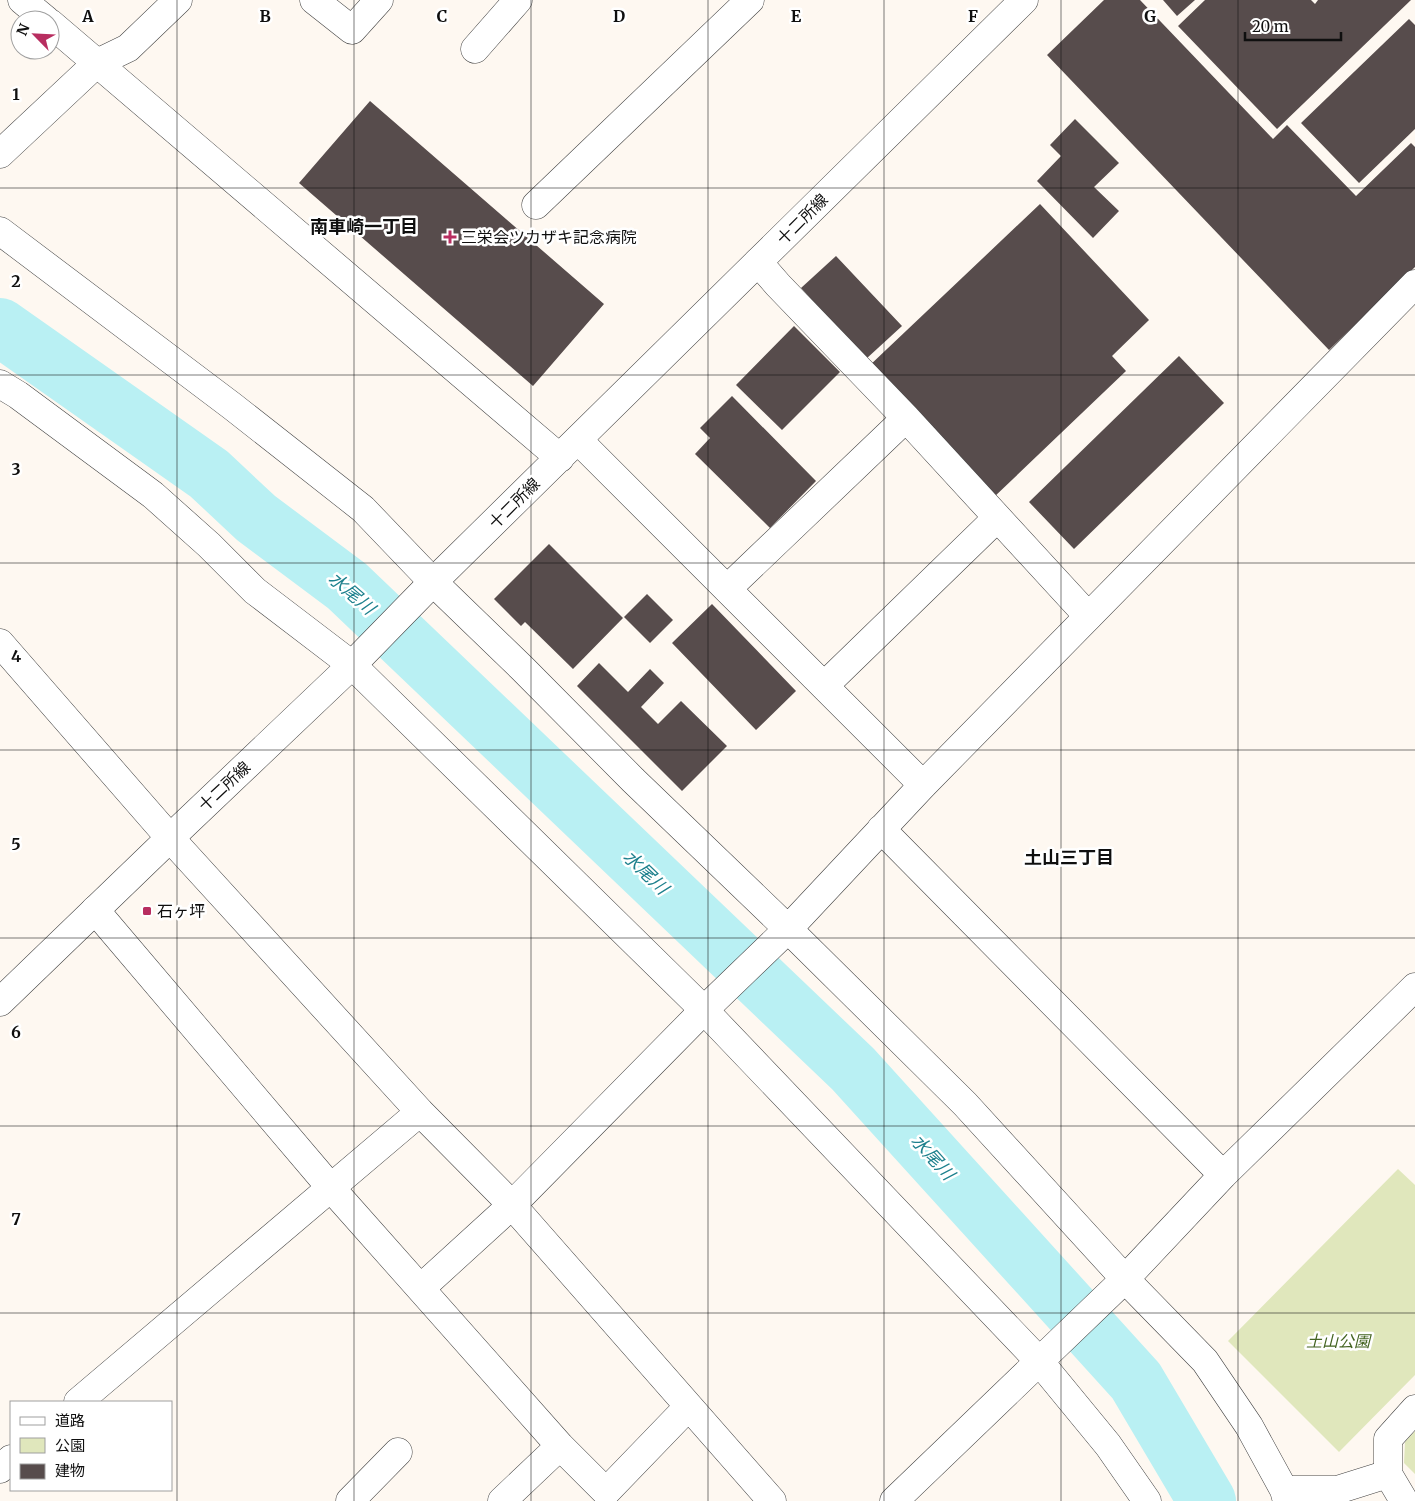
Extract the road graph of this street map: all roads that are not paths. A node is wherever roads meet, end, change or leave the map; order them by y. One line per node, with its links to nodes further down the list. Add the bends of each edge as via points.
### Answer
1 (22, 0): 8 (street)
2 (178, 0): 11 (street, via 128,48)
3 (314, 0): 4 (street, via 352,30)
4 (379, 0)
5 (518, 0): 10 (street)
6 (750, 0): 13 (street)
7 (1024, 0): 15 (street, 十二所線)
8 (34, 10)
9 (60, 32): 11 (street)
10 (475, 49)
11 (97, 63): 12 (street); 19 (street)
12 (0, 154)
13 (536, 205)
14 (0, 231): 21 (street, via 363,509)
15 (758, 262): 18 (street); 19 (street, 十二所線)
16 (1415, 284): 23 (street)
17 (0, 384): 25 (street, via 153,495 255,591)
18 (906, 418): 20 (street); 22 (street)
19 (569, 449): 21 (street, 十二所線); 22 (street)
20 (997, 518): 23 (street); 26 (street)
21 (433, 582): 25 (street, 十二所線); 31 (street)
22 (727, 589): 26 (street)
23 (1088, 616): 27 (street)
24 (0, 643): 29 (street)
25 (352, 665): 29 (street, 十二所線); 34 (street)
26 (824, 686): 27 (street)
27 (924, 785): 28 (street)
28 (881, 829): 31 (street); 36 (street)
29 (170, 838): 30 (street, 十二所線); 35 (street)
30 (96, 910): 33 (street, 十二所線); 37 (street)
31 (788, 929): 34 (street); 39 (street, via 965,1104)
32 (1415, 987): 36 (street)
33 (0, 1002)
34 (704, 1010): 38 (street); 41 (street)
35 (420, 1112): 37 (street); 38 (street)
36 (1222, 1175): 39 (street)
37 (331, 1188): 40 (street); 42 (street)
38 (512, 1205): 40 (street); 43 (street)
39 (1125, 1279): 41 (street); 50 (street, via 1204,1361 1249,1426)
40 (421, 1288): 45 (street)
41 (1039, 1361): 54 (street); 55 (street, via 1108,1445)
42 (79, 1401)
43 (688, 1407): 45 (street, via 606,1492); 53 (street)
44 (1415, 1409): 49 (street, via 1388,1439)
45 (560, 1446): 52 (street)
46 (398, 1452): 51 (street)
47 (10, 1460): 48 (street)
48 (0, 1468)
49 (1388, 1474): 50 (street, via 1337,1490); 56 (street)
50 (1286, 1495)
51 (350, 1501)
52 (502, 1501)
53 (772, 1501)
54 (894, 1501)
55 (1147, 1501)
56 (1404, 1501)

